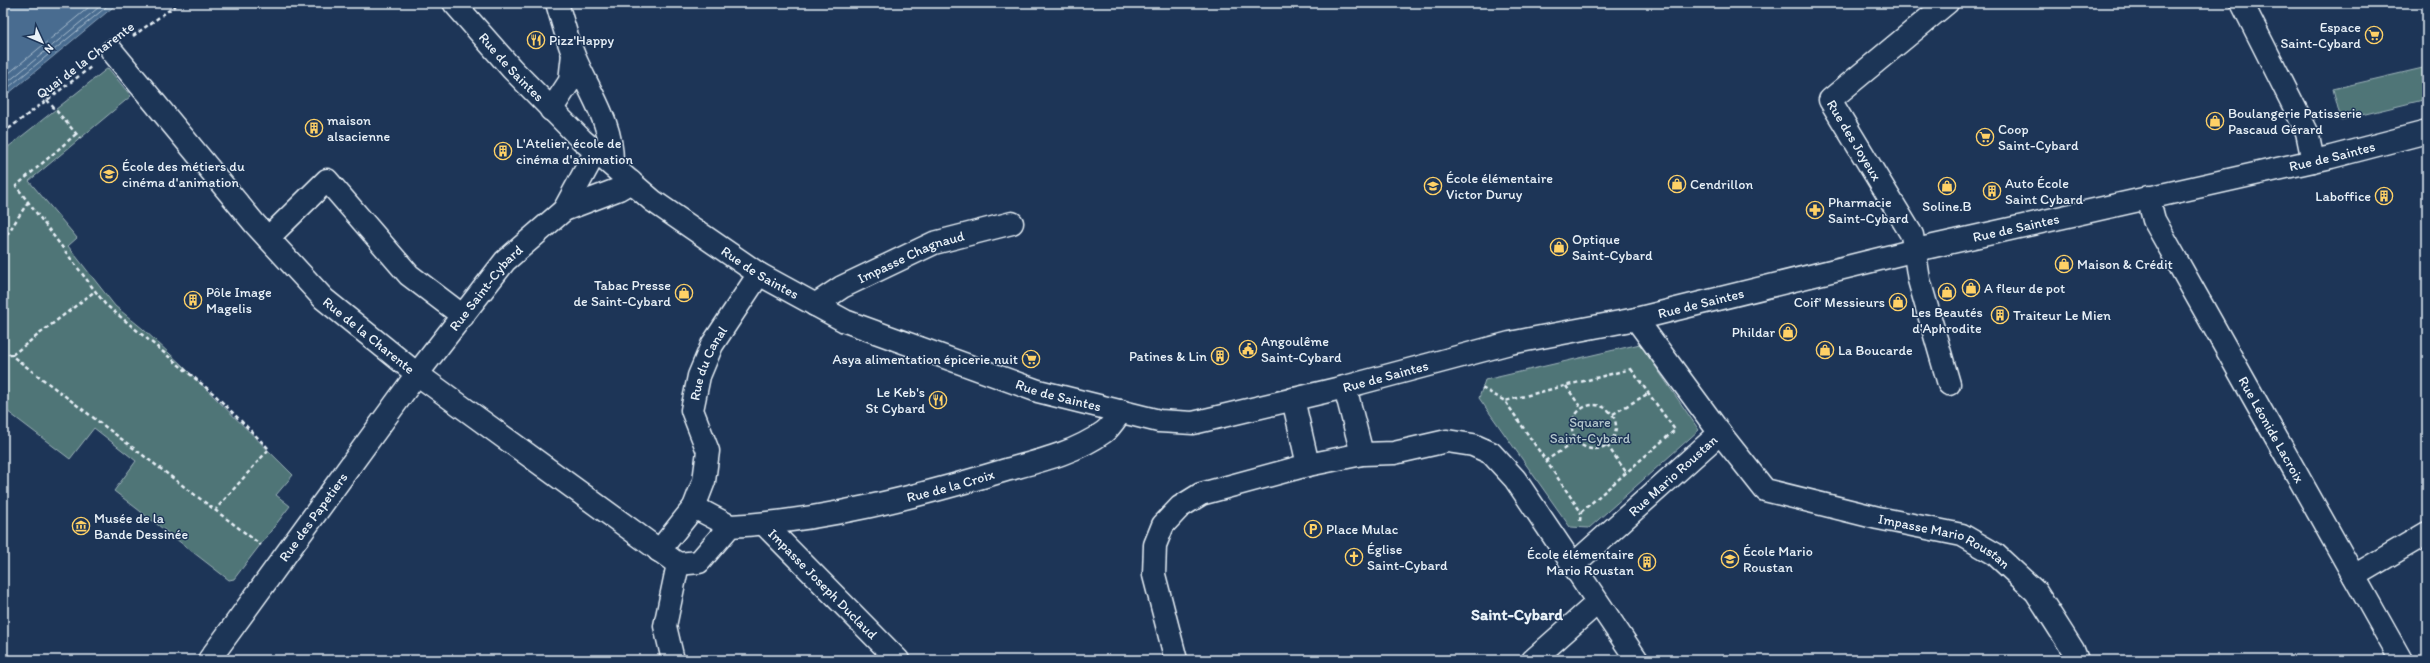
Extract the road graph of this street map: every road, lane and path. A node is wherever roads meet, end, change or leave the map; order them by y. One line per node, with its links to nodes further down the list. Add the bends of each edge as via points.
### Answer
1 (179, 3): 6 (path, Quai de la Charente)
2 (454, 3): 9 (street, Rue de Saintes)
3 (557, 3): 7 (street)
4 (1947, 3): 23 (street, Rue des Joyeux, via 1830,100 1912,235)
5 (2242, 3): 15 (street, via 2308,132)
6 (112, 51): 8 (path, Quai de la Charente); 21 (street, Rue de la Charente)
7 (573, 54): 9 (street, via 570,81); 14 (street, via 603,117 612,144)
8 (47, 100): 11 (path, Quai de la Charente); 12 (path)
9 (552, 110): 14 (street, Rue de Saintes)
10 (2427, 132): 15 (street, Rue de Saintes)
11 (3, 133)
12 (76, 134): 13 (path); 18 (path, via 16,186)
13 (80, 138)
14 (604, 158): 16 (street, Rue de Saintes); 19 (street, Rue Saint-Cybard)
15 (2313, 161): 17 (street, Rue de Saintes)
16 (631, 182): 19 (street, Rue Saint-Cybard); 24 (street, Rue de Saintes, via 653,201)
17 (2148, 197): 23 (street, Rue de Saintes); 58 (street, Rue Léonide Lacroix, via 2154,220)
18 (28, 202): 22 (path); 25 (path)
19 (564, 210): 27 (street, Rue Saint-Cybard, via 505,261)
20 (1012, 223): 26 (street, Impasse Chagnaud, via 934,243 842,287)
21 (268, 238): 27 (street, via 327,180 409,275); 31 (street, Rue de la Charente, via 324,299)
22 (3, 241)
23 (1916, 250): 28 (street, Rue de Saintes); 32 (street, via 1919,280)
24 (760, 274): 26 (street, Rue de Saintes); 49 (street, Rue du Canal, via 712,345 699,376 692,410 708,451 704,481)
25 (95, 291): 30 (path); 50 (path, via 104,304 214,394 269,449)
26 (814, 305): 40 (street, Rue de Saintes, via 846,321 1038,391)
27 (463, 316): 31 (street, Rue Saint-Cybard)
28 (1636, 319): 34 (street, Rue de Saintes, via 1510,343); 42 (street, Rue Mario Roustan)
29 (3, 349): 30 (path)
30 (12, 355): 50 (path)
31 (417, 374): 54 (street, Rue de la Charente); 55 (street, Rue des Papetiers)
32 (1949, 384)
33 (1566, 386): 36 (path, via 1631,369); 38 (path); 39 (path)
34 (1345, 387): 37 (street, Rue de Saintes); 45 (street)
35 (1482, 388): 38 (path)
36 (1649, 393): 41 (path); 48 (path, via 1675,430)
37 (1293, 400): 40 (street, Rue de Saintes, via 1193,423 1159,421); 47 (street)
38 (1505, 401): 46 (path)
39 (1581, 408): 41 (path, via 1592,404 1604,406); 43 (path, via 1573,418 1571,429)
40 (1121, 411): 51 (street, Rue de la Croix, via 1105,431 1068,452 951,487 839,512)
41 (1613, 414): 44 (path, via 1617,425 1614,437)
42 (1720, 433): 57 (street, Rue Mario Roustan); 66 (street, Impasse Mario Roustan, via 1765,490 1878,518 1962,535 1995,554 2036,592)
43 (1576, 440): 44 (path, via 1584,448 1596,449); 46 (path)
44 (1607, 445): 48 (path)
45 (1362, 454): 47 (street); 57 (street, via 1394,453 1447,441 1473,445 1491,453 1515,479)
46 (1545, 461): 48 (path, via 1581,512)
47 (1308, 465): 63 (street, via 1201,494 1180,507 1163,525 1154,545 1154,575)
48 (1626, 472)
49 (694, 507): 52 (street); 54 (street, Rue du Canal)
50 (216, 509): 55 (path)
51 (764, 524): 52 (street, Rue de la Croix); 62 (street, Impasse Joseph Duclaud)
52 (730, 526): 56 (street, via 699,562)
53 (2427, 533): 58 (street)
54 (660, 551): 56 (street, Rue de la Charente)
55 (282, 561): 60 (street, Rue des Papetiers)
56 (678, 564): 61 (street, via 665,626)
57 (1572, 565): 59 (street)
58 (2354, 576): 67 (street, Rue Léonide Lacroix)
59 (1597, 603): 64 (street); 65 (street)
60 (210, 660)
61 (673, 660)
62 (898, 660)
63 (1176, 660)
64 (1533, 660)
65 (1637, 660)
66 (2077, 660)
67 (2401, 660)

